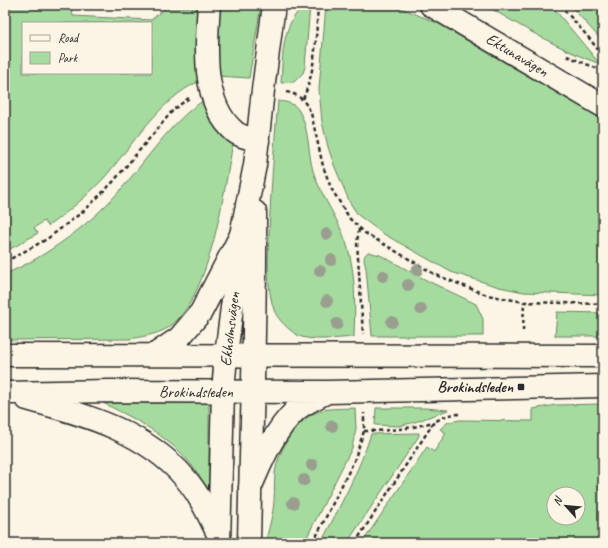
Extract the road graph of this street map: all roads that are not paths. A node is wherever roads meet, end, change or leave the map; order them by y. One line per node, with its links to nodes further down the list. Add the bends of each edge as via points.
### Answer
1 (209, 5): 5 (main road, via 208,76 217,108 236,133)
2 (274, 5): 5 (main road, Ekholmsvägen)
3 (431, 5): 4 (main road, Ektunavägen)
4 (603, 106)
5 (258, 141): 6 (main road, Ekholmsvägen)
6 (255, 165): 7 (main road, Ekholmsvägen); 11 (main road, Ekholmsvägen, via 256,303)
7 (241, 235): 9 (main road, via 201,312 179,338); 10 (main road, Ekholmsvägen)
8 (5, 355): 9 (main road)
9 (154, 355): 10 (main road)
10 (226, 355): 11 (main road); 14 (main road, Ekholmsvägen)
11 (253, 355): 12 (main road); 15 (main road, Ekholmsvägen)
12 (603, 356)
13 (603, 386): 16 (main road, Brokindsleden)
14 (223, 392): 15 (main road, Brokindsleden); 17 (main road, Brokindsleden); 19 (main road, Ekholmsvägen)
15 (252, 392): 16 (main road, Brokindsleden); 18 (main road, Ekholmsvägen)
16 (327, 392): 18 (main road, via 296,410 279,429)
17 (5, 393): 19 (main road, via 80,414 144,442 185,478 200,498)
18 (250, 488): 20 (main road, Ekholmsvägen)
19 (219, 539)
20 (249, 543)

